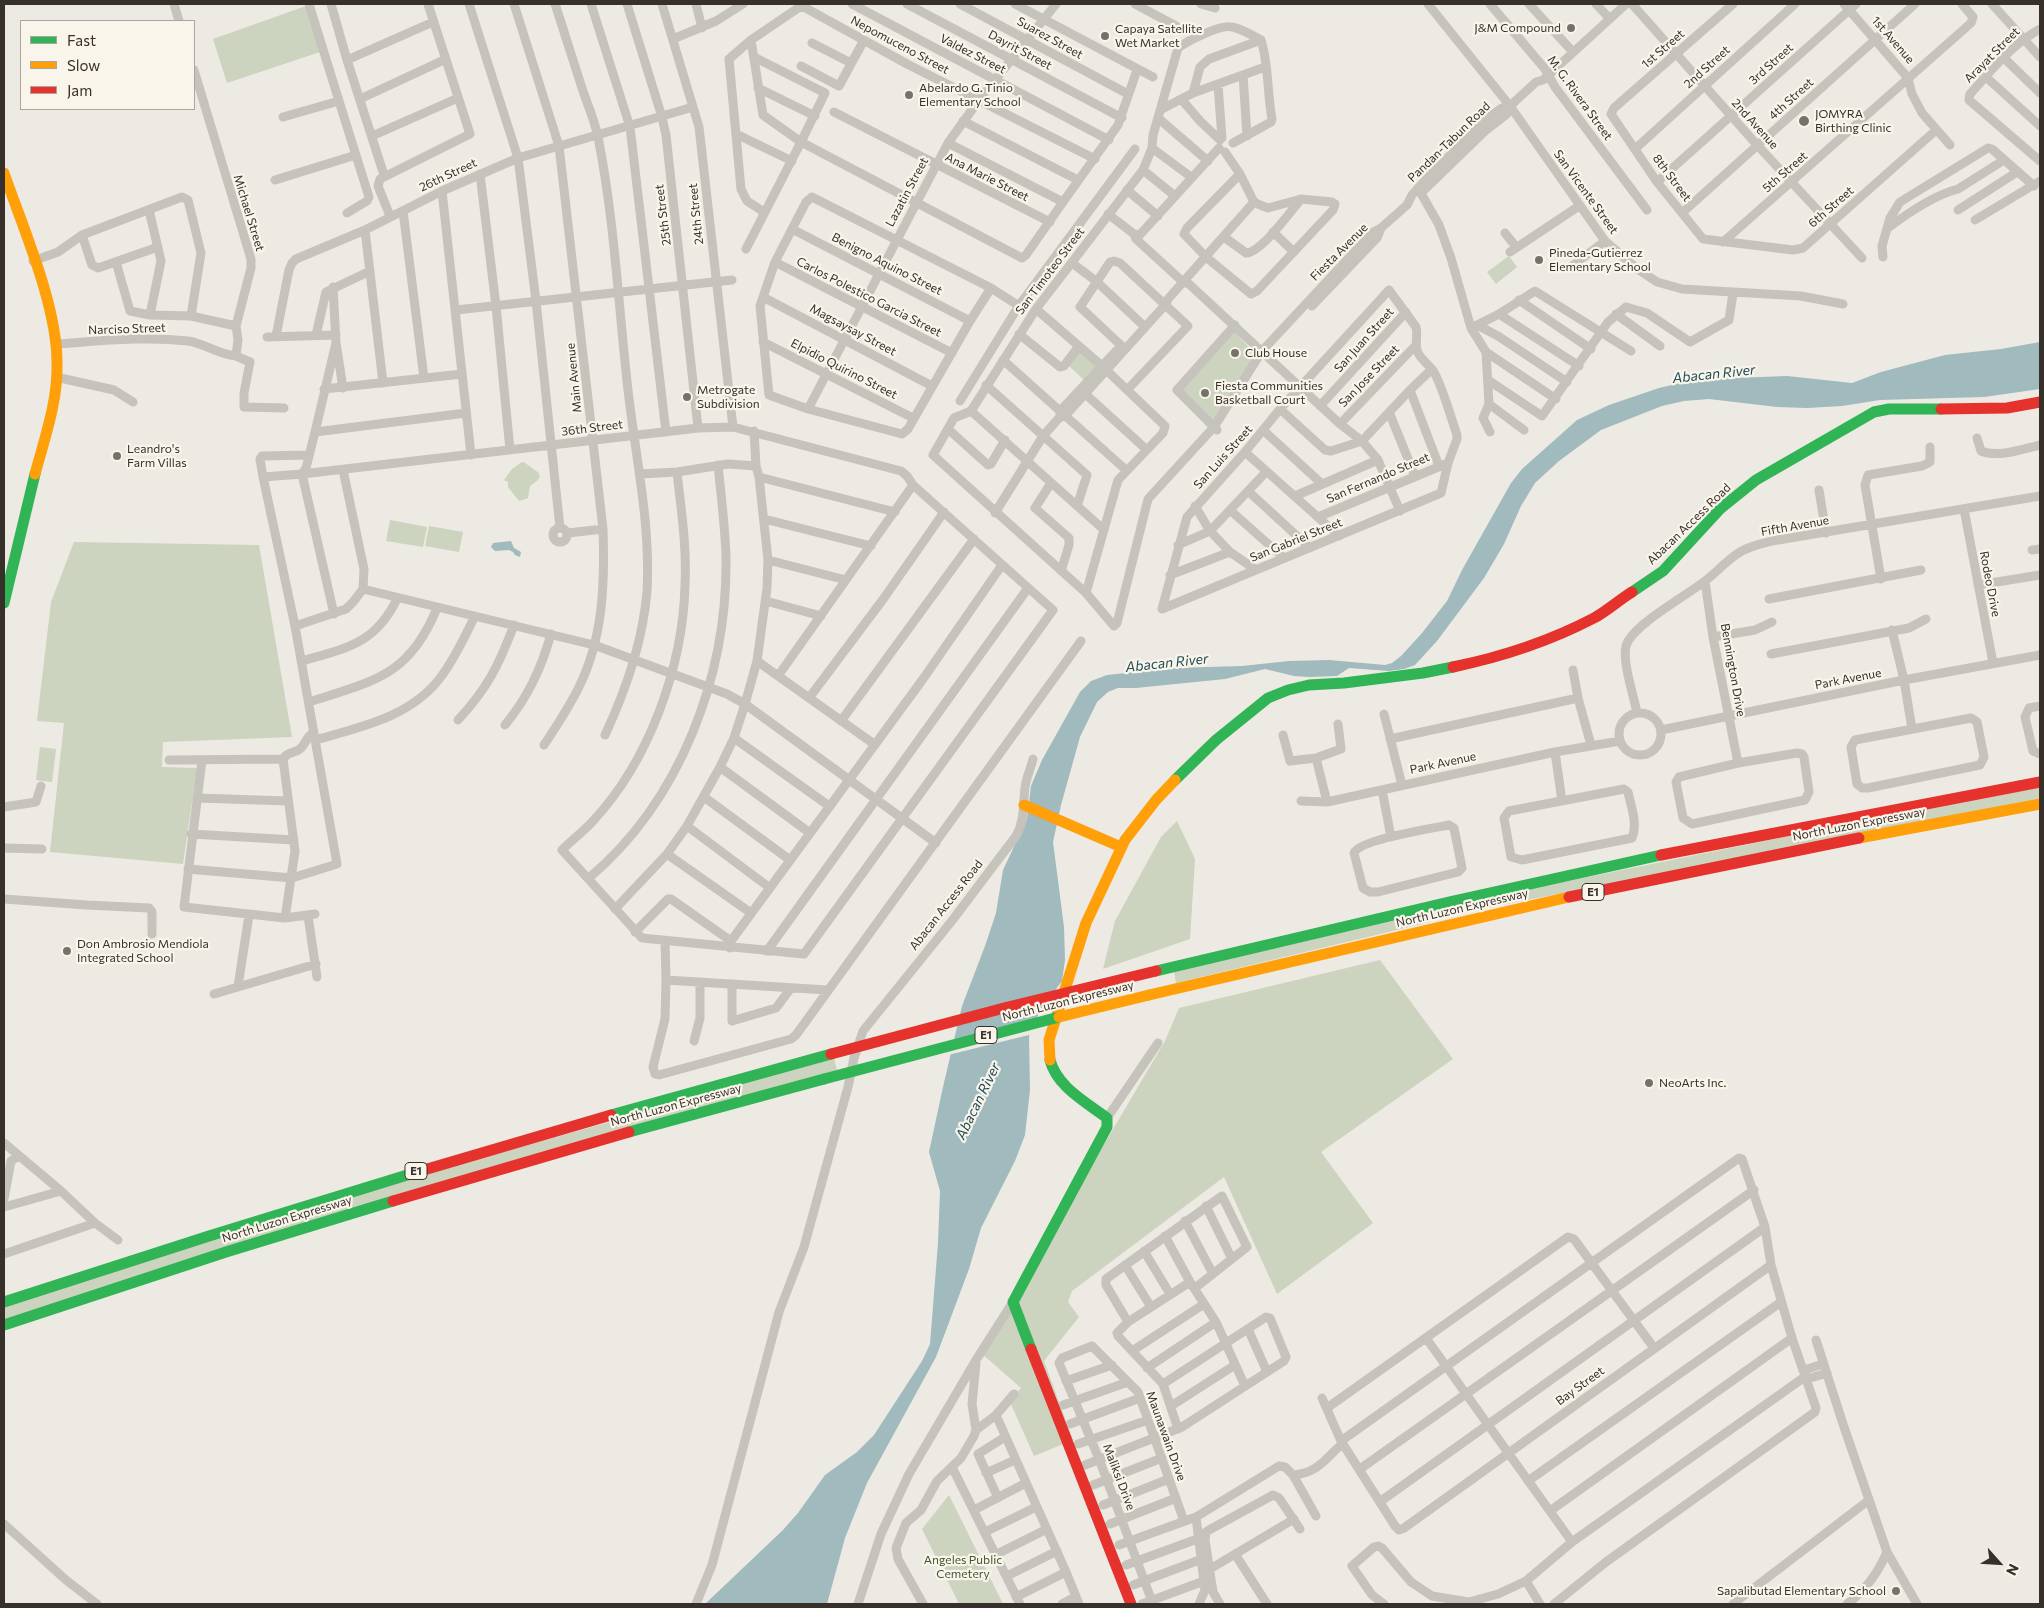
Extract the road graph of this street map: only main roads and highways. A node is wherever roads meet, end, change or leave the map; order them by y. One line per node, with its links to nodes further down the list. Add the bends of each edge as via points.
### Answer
1 (4, 173): 3 (main road, via 45,296 56,344 52,413)
2 (2040, 402): 7 (main road, Abacan Access Road, via 2007,408 1889,409 1874,412 1756,480 1720,509 1663,571 1595,617 1529,646 1472,663 1413,674 1309,685 1268,698 1186,768)
3 (4, 602)
4 (2040, 782): 8 (main road, North Luzon Expressway / E1, bridge, via 1822,823 1455,900 1004,1008 597,1118 133,1259)
5 (2040, 804): 9 (main road, North Luzon Expressway / E1, bridge, via 1623,886 1000,1032 610,1137 425,1191)
6 (1026, 806): 7 (main road)
7 (1117, 845): 10 (main road, Abacan Access Road, via 1066,978 1049,1040 1053,1071 1068,1088 1107,1118 1107,1127 1013,1302)
8 (4, 1302)
9 (4, 1324)
10 (1131, 1604)

